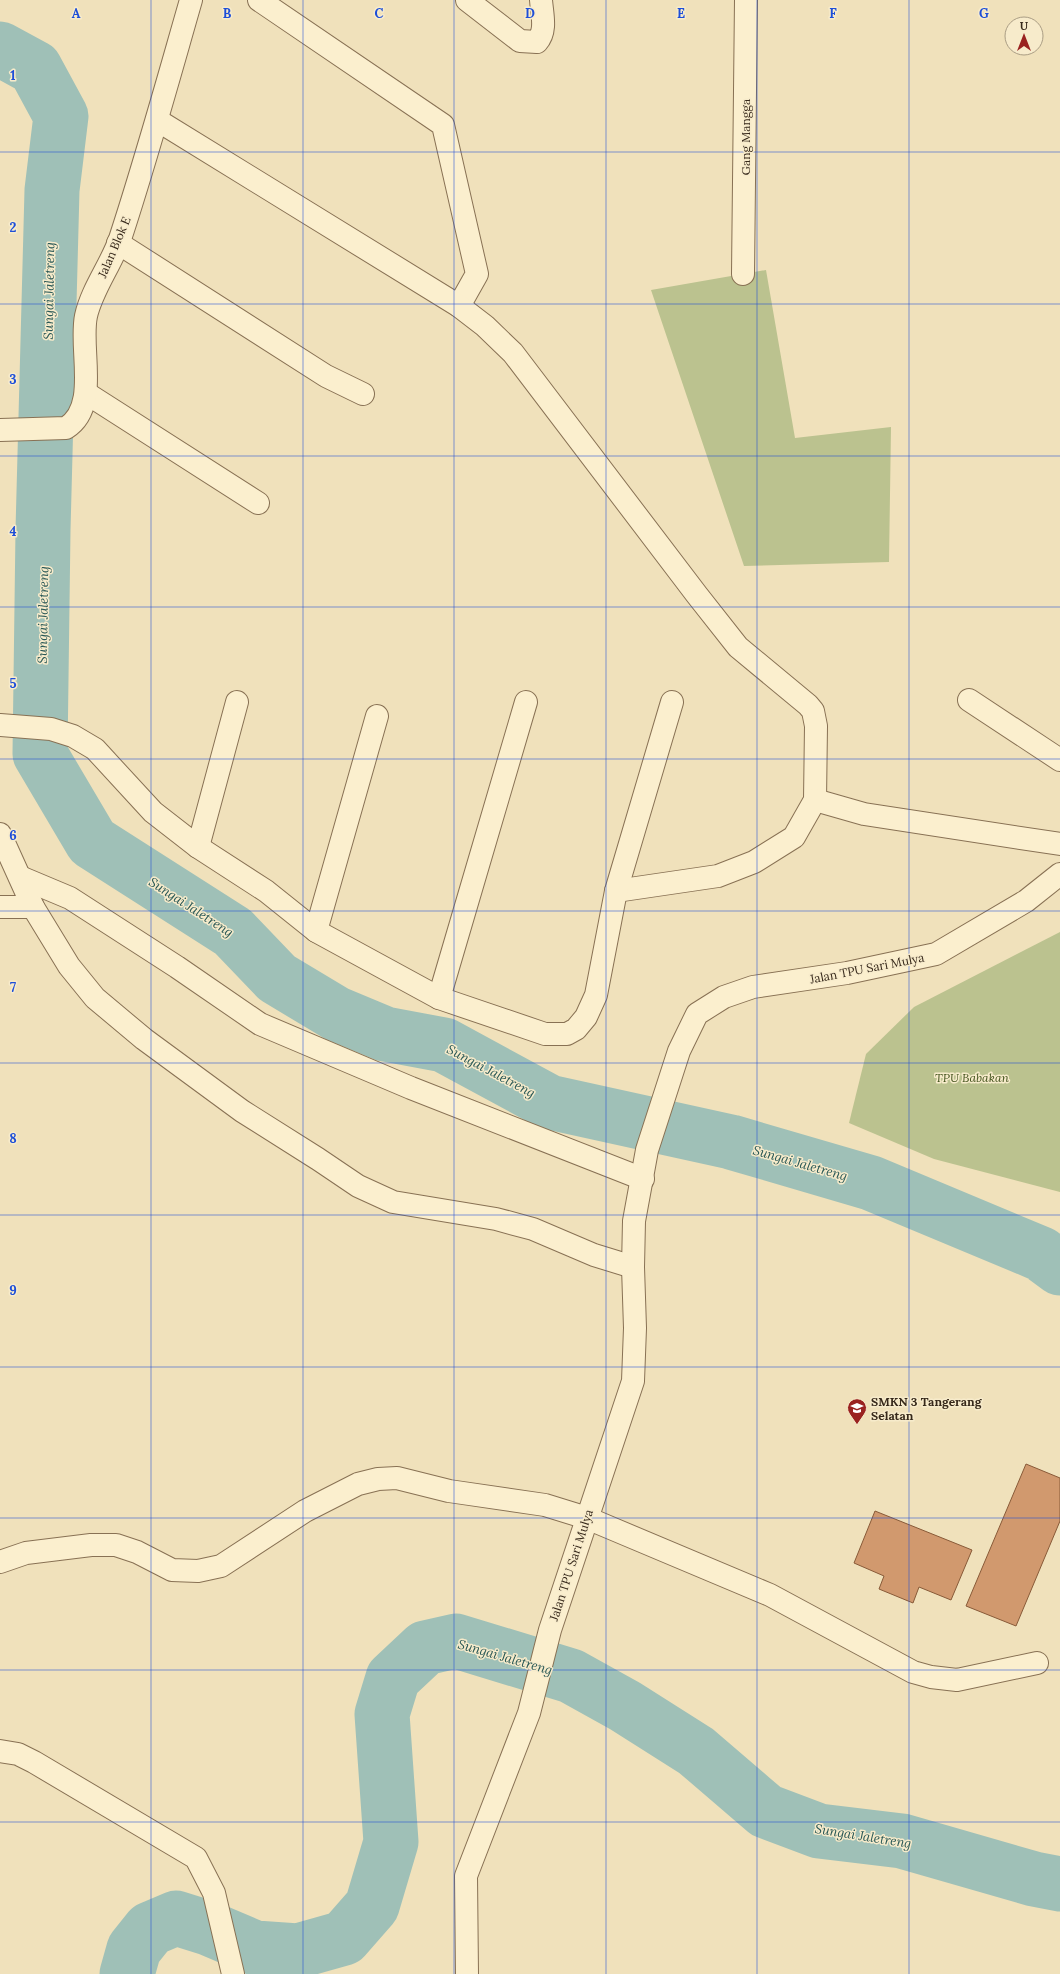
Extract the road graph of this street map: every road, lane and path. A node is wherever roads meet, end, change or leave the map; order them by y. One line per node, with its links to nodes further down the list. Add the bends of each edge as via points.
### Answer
1 (191, 0): 6 (street, Jalan Blok E)
2 (258, 0): 9 (street, via 443,125 477,274)
3 (467, 0): 4 (street, via 520,41 528,42 538,42 542,37 544,28)
4 (541, 0)
5 (746, 0): 8 (street, Gang Mangga)
6 (157, 120): 7 (street, Jalan Blok E); 9 (street)
7 (118, 244): 10 (street, Jalan Blok E, via 90,303 86,318); 11 (street, via 326,376)
8 (744, 274)
9 (459, 306): 21 (street, via 513,353 738,647 813,711 816,726)
10 (86, 393): 12 (street, Jalan Blok E, via 80,412 66,428); 13 (street)
11 (363, 394)
12 (3, 430)
13 (258, 504)
14 (969, 700): 20 (street)
15 (237, 702): 24 (street)
16 (526, 702): 31 (street)
17 (672, 702): 27 (street)
18 (376, 716): 30 (street)
19 (0, 725): 24 (street, via 51,729 73,736 95,749 153,812)
20 (1060, 760)
21 (815, 800): 23 (street, via 864,814); 27 (street, via 794,837 754,862 718,876)
22 (0, 834): 26 (street)
23 (1060, 844)
24 (198, 847): 30 (street, via 266,891)
25 (1060, 874): 32 (street, Jalan TPU Sari Mulya, via 1026,901 936,954 847,974 753,987 724,997 697,1014 679,1051 647,1150)
26 (20, 877): 29 (street); 32 (street, via 70,898 260,1024 411,1088)
27 (616, 891): 31 (street, via 596,995 586,1017 572,1032 545,1034)
28 (0, 907): 29 (street)
29 (33, 907): 33 (street, via 69,966 95,998 144,1039 242,1111 358,1186 393,1202 496,1219 533,1229 594,1255)
30 (316, 932): 31 (street)
31 (439, 998)
32 (643, 1179): 33 (street, Jalan TPU Sari Mulya, via 634,1221)
33 (633, 1267): 34 (street, Jalan TPU Sari Mulya, via 633,1381)
34 (587, 1518): 35 (street, via 545,1505 449,1491 397,1478 378,1479 358,1484 305,1511 221,1566 206,1570 172,1570 137,1552 116,1545 90,1545 26,1553); 36 (street, via 770,1595 912,1672 956,1680); 39 (street, Jalan TPU Sari Mulya, via 550,1630 529,1713 466,1876)
35 (0, 1562)
36 (1037, 1663)
37 (0, 1750): 38 (street, via 18,1754 34,1762 196,1858 214,1893)
38 (233, 1974)
39 (467, 1974)

